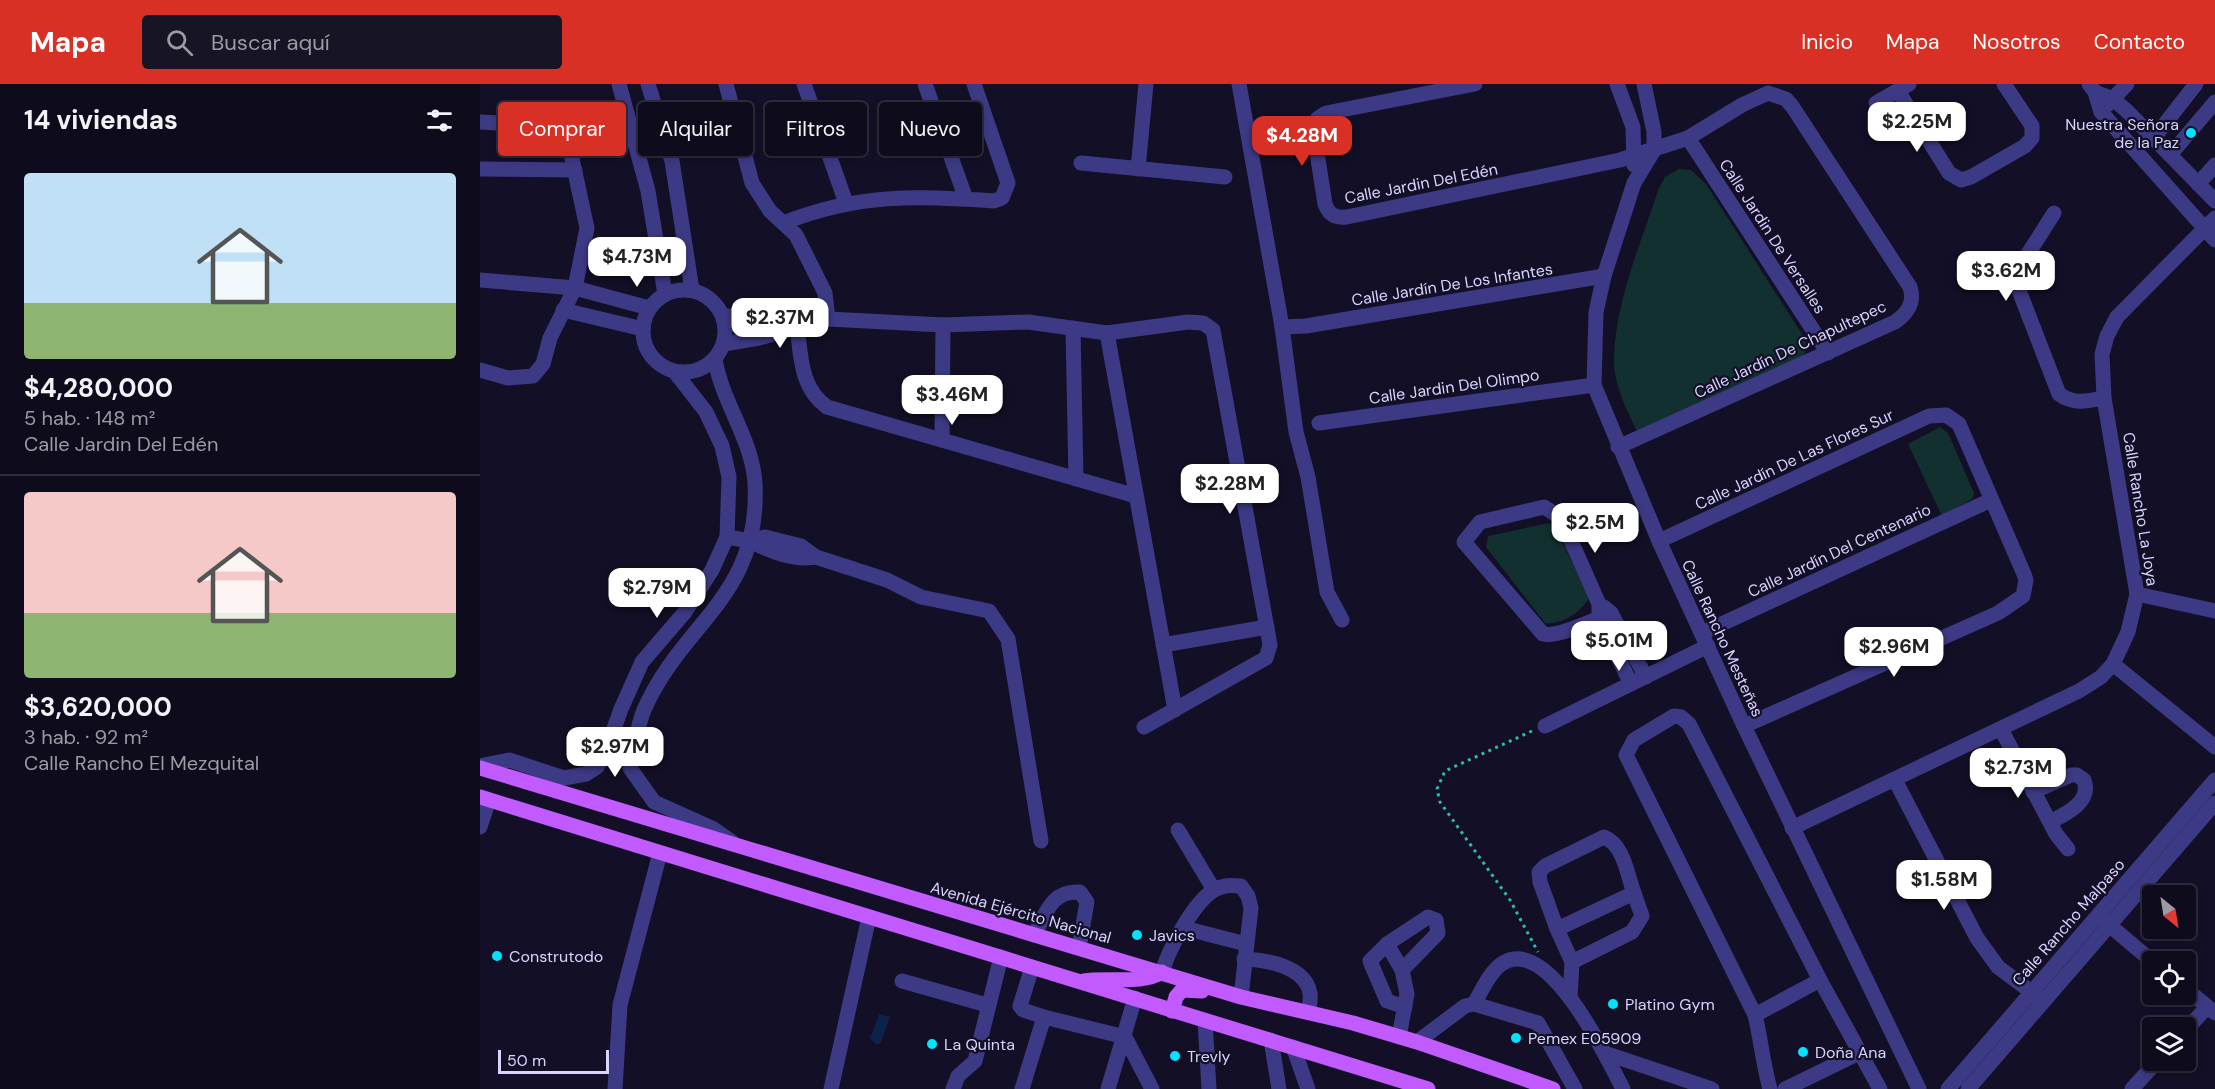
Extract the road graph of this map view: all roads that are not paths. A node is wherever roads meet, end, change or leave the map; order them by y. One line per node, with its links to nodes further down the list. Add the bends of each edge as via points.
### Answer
1 (619, 84): 45 (street, via 648,191)
2 (648, 84): 44 (street, via 672,160)
3 (804, 84): 37 (street)
4 (924, 84): 35 (street)
5 (974, 84): 35 (street, via 1008,183 1002,198)
6 (1146, 84): 30 (street)
7 (1239, 84): 52 (street)
8 (1475, 84): 26 (street, Calle Jardin Del Edén, via 1326,113 1318,118 1313,128 1325,204 1331,214 1347,217)
9 (1617, 84): 26 (street, Calle Rancho Mesteñas, via 1633,127)
10 (1644, 84): 24 (street)
11 (2004, 84): 15 (street, via 2032,126 2032,138 2025,146 1961,180 1949,174)
12 (2127, 84): 17 (street)
13 (2196, 84): 23 (street)
14 (730, 85): 39 (street, via 752,183)
15 (1903, 88): 19 (street)
16 (2092, 88): 17 (street); 20 (street)
17 (2113, 99): 20 (street); 23 (street)
18 (2215, 102): 25 (street)
19 (1876, 103)
20 (2101, 112): 40 (street)
21 (480, 122): 31 (street, via 554,126 567,135)
22 (1688, 138): 24 (street, Calle Jardín De Chapultepec); 57 (street, Calle Jardin De Versalles); 57 (street, Calle Jardín De Chapultepec, via 1768,93 1786,99 1910,287 1911,304 1895,322)
23 (2153, 139): 25 (street)
24 (1654, 150): 26 (street, Calle Jardín De Chapultepec); 33 (street, Calle Rancho Mesteñas)
25 (2170, 155): 34 (street)
26 (1634, 156): 33 (street, Calle Rancho Mesteñas)
27 (1080, 163): 30 (street)
28 (2215, 165): 34 (street)
29 (480, 169): 31 (street)
30 (1138, 169): 32 (street)
31 (574, 170): 43 (street, via 586,228)
32 (1225, 177)
33 (1634, 183): 41 (street, Calle Rancho Mesteñas)
34 (2198, 184): 36 (street)
35 (966, 200): 37 (street, via 917,196)
36 (2215, 201)
37 (846, 203): 39 (street)
38 (2054, 213): 62 (street, via 2022,265 2020,293 2059,394 2076,402)
39 (783, 223): 49 (street, via 796,235 825,294)
40 (2212, 229): 62 (street, Calle Rancho La Joya, via 2117,317 2102,354)
41 (1604, 276): 52 (street, Calle Jardín De Los Infantes); 61 (street, Calle Rancho Mesteñas, via 1596,312)
42 (480, 280): 43 (street)
43 (575, 288): 46 (street); 47 (street)
44 (692, 290): 45 (street); 48 (street, via 716,304)
45 (665, 294): 46 (street)
46 (649, 308): 54 (street)
47 (563, 310): 54 (street); 59 (street, via 543,364 533,376 508,378)
48 (723, 316): 51 (street, via 754,317); 56 (street)
49 (828, 320): 50 (street); 51 (street)
50 (942, 325): 53 (street, via 1028,322); 64 (street)
51 (797, 326): 56 (street); 64 (street, via 804,376 814,398 827,407)
52 (1282, 327): 75 (street, via 1296,432 1308,477 1327,592)
53 (1073, 328): 55 (street); 66 (street)
54 (642, 329): 60 (street, via 650,355)
55 (1107, 333): 67 (street); 76 (street, via 1188,322 1203,323 1213,330)
56 (724, 344): 58 (street)
57 (1828, 353): 65 (street, Calle Jardín De Chapultepec)
58 (715, 359): 60 (street, via 696,370); 70 (street, via 718,382 752,456 755,484)
59 (480, 370)
60 (674, 371): 69 (street, via 706,412 722,446 729,477)
61 (1594, 385): 63 (street, Calle Jardin Del Olimpo); 65 (street, Calle Rancho Mesteñas)
62 (2104, 399): 72 (street, Calle Rancho La Joya)
63 (1319, 423)
64 (942, 440): 66 (street)
65 (1618, 447): 71 (street, Calle Rancho Mesteñas)
66 (1076, 479): 67 (street)
67 (1136, 496): 78 (street)
68 (1991, 500): 71 (street, Calle Jardín De Las Flores Sur, via 1959,424 1946,415 1929,416); 77 (street, Calle Jardín Del Centenario); 84 (street, via 2024,574 2023,596 1998,613)
69 (727, 537): 70 (street); 88 (street, via 712,570 685,612 642,662)
70 (751, 541): 89 (street, via 731,587 669,667 644,711); 100 (street, via 762,548 804,559 816,557 887,580 921,597 989,611 1008,639)
71 (1659, 541): 77 (street, Calle Rancho Mesteñas)
72 (2137, 594): 73 (street); 79 (street, Calle Rancho La Joya, via 2128,632)
73 (2215, 611)
74 (1603, 612): 74 (street, via 1561,518 1550,509 1544,507 1480,522 1464,542 1543,634 1552,635); 80 (street); 81 (street)
75 (1342, 620)
76 (1267, 627): 78 (street); 82 (street, via 1270,645 1266,658)
77 (1705, 639): 80 (street, Calle Jardín Del Centenario); 84 (street, Calle Rancho Mesteñas)
78 (1163, 645): 82 (street)
79 (2113, 664): 86 (street, Calle Rancho La Joya, via 2079,691); 87 (street)
80 (1646, 677): 81 (street, Calle Jardín Del Centenario)
81 (1631, 684): 83 (street, Calle Jardín Del Centenario)
82 (1175, 710): 85 (street)
83 (1545, 726)
84 (1744, 726): 98 (street, Calle Rancho Mesteñas)
85 (1144, 727)
86 (2001, 729): 91 (street, Calle Rancho La Joya); 93 (street)
87 (2215, 747)
88 (605, 754): 89 (street, via 615,762); 90 (street, via 597,767 586,774 564,778 509,760)
89 (632, 759): 101 (street, via 630,768 654,802 712,828)
90 (480, 767): 101 (main road, Avenida Ejército Nacional)
91 (1895, 780): 98 (street, Calle Rancho La Joya); 124 (street, via 1977,938 1998,967)
92 (2215, 780): 106 (street, Calle Rancho Malpaso)
93 (2033, 792): 96 (street); 96 (street, via 2071,775 2084,780 2084,797)
94 (485, 799): 97 (street); 103 (main road)
95 (2215, 803): 108 (street, Calle Rancho Malpaso)
96 (2050, 822): 102 (street)
97 (480, 827)
98 (1792, 828): 164 (street, Calle Rancho Mesteñas)
99 (1178, 830): 104 (street)
100 (1041, 841)
101 (737, 845): 111 (main road, Avenida Ejército Nacional)
102 (2068, 849)
103 (660, 853): 107 (main road); 147 (street, via 620,1005)
104 (1214, 890): 109 (street); 114 (street, via 1226,885 1241,886 1248,896 1251,908)
105 (1634, 893): 110 (street); 110 (street, via 1622,855 1614,841 1604,837 1539,872); 117 (street, via 1642,916 1632,932)
106 (2097, 915): 108 (street); 124 (street, Calle Rancho Malpaso)
107 (869, 917): 116 (main road); 148 (street)
108 (2109, 925): 115 (street); 124 (street, Calle Rancho Malpaso)
109 (1184, 928): 114 (street); 120 (street)
110 (1557, 929): 117 (street)
111 (1034, 936): 113 (main road, Avenida Ejército Nacional); 113 (street, via 1056,897 1066,891 1080,892 1087,902)
112 (1387, 944): 119 (street); 119 (street, via 1428,918 1436,920 1438,933); 131 (street, via 1370,961 1387,1001)
113 (1079, 948): 120 (main road, Avenida Ejército Nacional)
114 (1245, 951): 125 (street); 134 (street, via 1302,978 1310,992)
115 (2142, 953)
116 (1001, 957): 118 (main road); 130 (street)
117 (1572, 962): 128 (street)
118 (1032, 967): 123 (main road); 136 (street, via 1020,1006)
119 (1402, 970): 131 (street, via 1407,994)
120 (1162, 972): 123 (main road, via 1149,979); 125 (main road, Avenida Ejército Nacional)
121 (1820, 980): 135 (street); 135 (street, via 1689,724 1674,716 1634,740 1626,755); 145 (street)
122 (902, 981): 130 (street)
123 (1081, 982): 127 (main road)
124 (2038, 996): 165 (street, Calle Rancho Malpaso); 166 (street, Calle Rancho Malpaso)
125 (1241, 997): 133 (main road, via 1188,988 1176,997); 134 (main road, Avenida Ejército Nacional)
126 (2196, 997): 132 (street)
127 (1135, 998): 133 (main road); 139 (street)
128 (1570, 998): 129 (street, via 1541,965 1522,958 1503,963 1487,980); 144 (street)
129 (1474, 1004): 142 (street, via 1465,1006); 158 (street, via 1538,1023)
130 (987, 1005): 149 (street, via 975,1061 958,1076)
131 (1405, 1007): 140 (street)
132 (2211, 1010): 138 (street)
133 (1172, 1011): 137 (main road)
134 (1309, 1012): 140 (main road, Avenida Ejército Nacional)
135 (1755, 1015): 161 (street)
136 (1044, 1017): 139 (street); 150 (street)
137 (1205, 1021): 141 (main road); 153 (street)
138 (2196, 1022)
139 (1125, 1037): 151 (street); 152 (street)
140 (1399, 1037): 142 (main road, Avenida Ejército Nacional)
141 (1271, 1040): 143 (main road); 154 (street)
142 (1417, 1042): 157 (main road, Avenida Ejército Nacional)
143 (1293, 1047): 155 (street); 156 (main road)
144 (1605, 1053): 159 (street); 160 (street)
145 (1859, 1053): 162 (street); 163 (street)
146 (2148, 1071): 167 (street)
147 (615, 1089)
148 (831, 1089)
149 (953, 1089)
150 (1022, 1089)
151 (1108, 1089)
152 (1152, 1089)
153 (1209, 1089)
154 (1279, 1089)
155 (1308, 1089)
156 (1428, 1089)
157 (1553, 1089)
158 (1575, 1089)
159 (1623, 1089)
160 (1712, 1089)
161 (1770, 1089)
162 (1785, 1089)
163 (1880, 1089)
164 (1919, 1089)
165 (1948, 1089)
166 (1968, 1089)
167 (2132, 1089)

